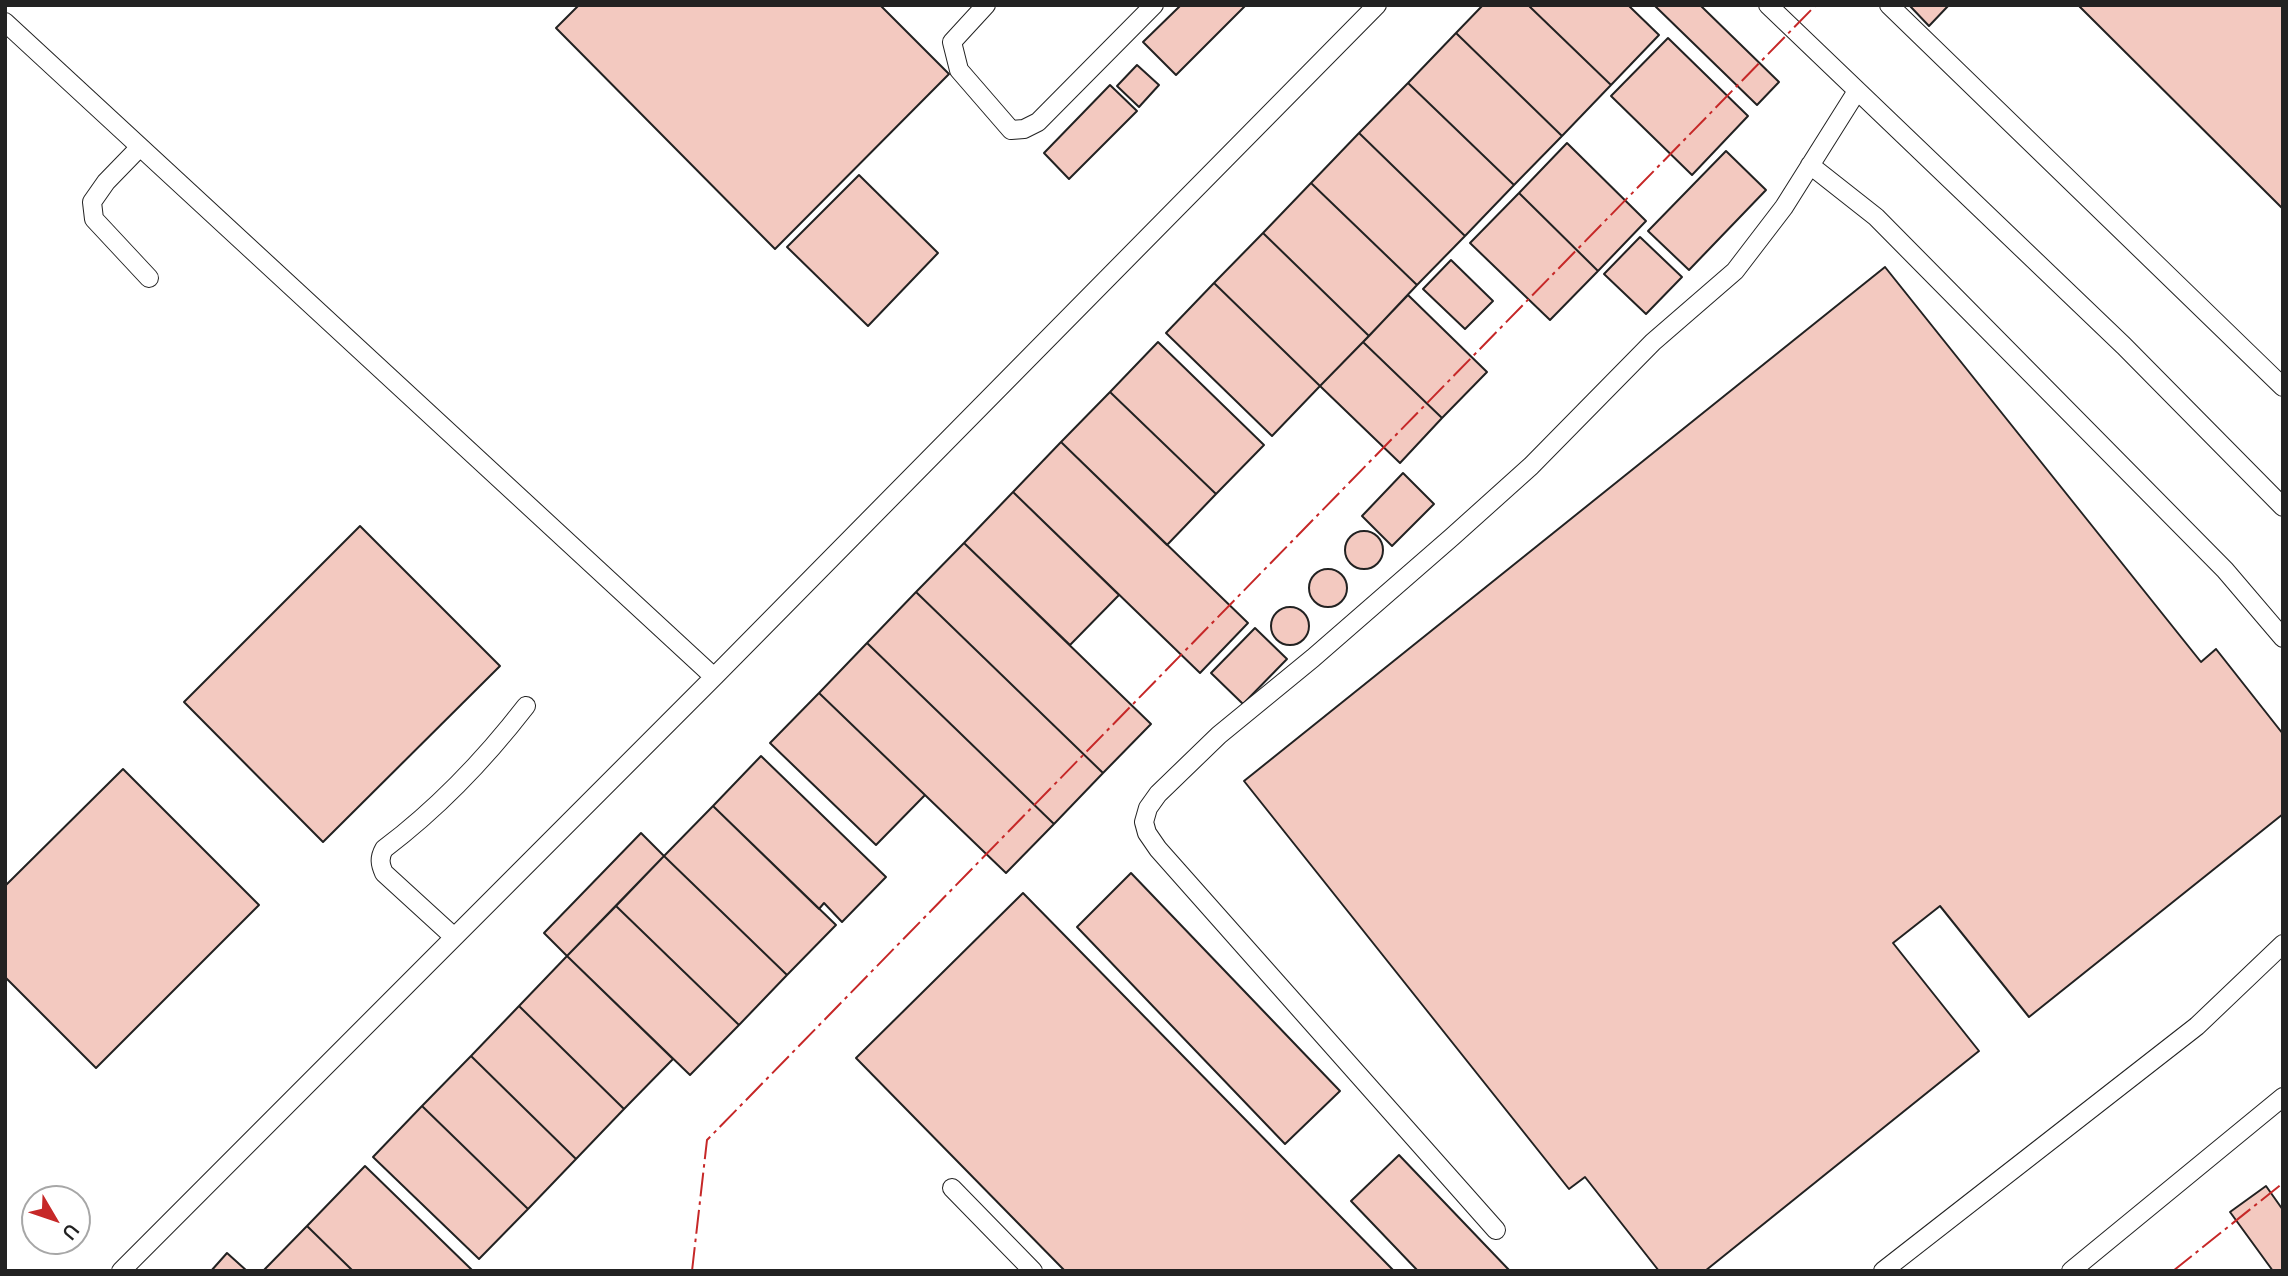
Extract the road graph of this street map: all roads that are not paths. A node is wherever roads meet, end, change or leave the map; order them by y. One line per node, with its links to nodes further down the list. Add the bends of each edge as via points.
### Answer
1 (986, 5): 2 (lane, via 952,42 953,54 959,70 1012,130 1038,122)
2 (1154, 5)
3 (1377, 5): 14 (lane)
4 (1768, 5): 7 (lane)
5 (1889, 5): 11 (lane)
6 (5, 22): 8 (lane)
7 (1857, 91): 9 (lane); 12 (lane, via 2124,346)
8 (139, 148): 10 (lane, via 92,202 94,219); 14 (lane)
9 (1810, 165): 13 (lane, via 1876,217 2216,560); 20 (lane, via 1735,271 1653,342 1531,466 1219,735 1158,794 1146,815 1147,833 1158,849)
10 (149, 278)
11 (2283, 387)
12 (2283, 507)
13 (2283, 638)
14 (714, 677): 16 (lane)
15 (526, 706): 16 (lane, via 431,810 381,854 384,873)
16 (454, 937): 21 (lane)
17 (2283, 944): 23 (lane, via 2197,1026)
18 (2283, 1097): 24 (lane)
19 (952, 1188): 22 (lane)
20 (1496, 1230)
21 (121, 1271)
22 (1033, 1271)
23 (1883, 1271)
24 (2071, 1271)

